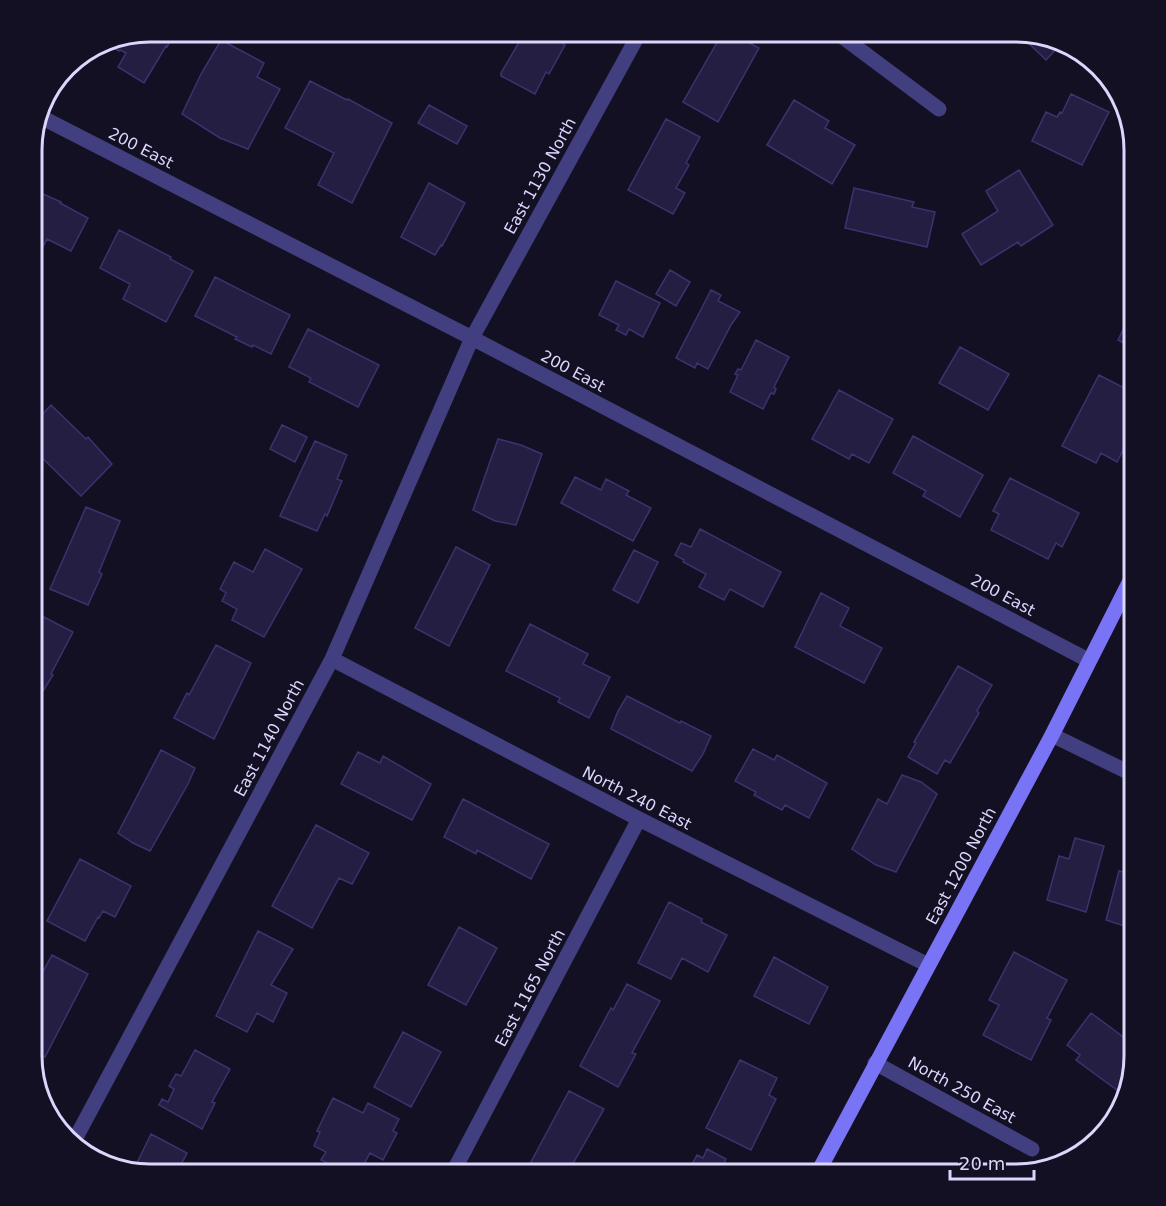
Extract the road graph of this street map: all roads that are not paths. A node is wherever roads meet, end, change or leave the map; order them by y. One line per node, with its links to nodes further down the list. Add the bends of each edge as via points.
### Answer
1 (635, 42): 5 (street, East 1130 North)
2 (849, 42): 3 (street)
3 (939, 109)
4 (47, 120): 5 (street, 200 East)
5 (472, 338): 7 (street, East 1140 North); 8 (street, 200 East)
6 (1124, 592): 8 (street, East 1200 North)
7 (332, 659): 11 (street, North 240 East); 14 (street, East 1140 North)
8 (1088, 660): 9 (street, East 1200 North)
9 (1052, 735): 10 (street); 12 (street, East 1200 North)
10 (1124, 770)
11 (639, 819): 12 (street, North 240 East); 16 (street, East 1165 North)
12 (928, 965): 13 (street, East 1200 North)
13 (875, 1064): 15 (street, North 250 East); 17 (street, East 1200 North)
14 (77, 1135)
15 (1032, 1149)
16 (457, 1164)
17 (822, 1164)

